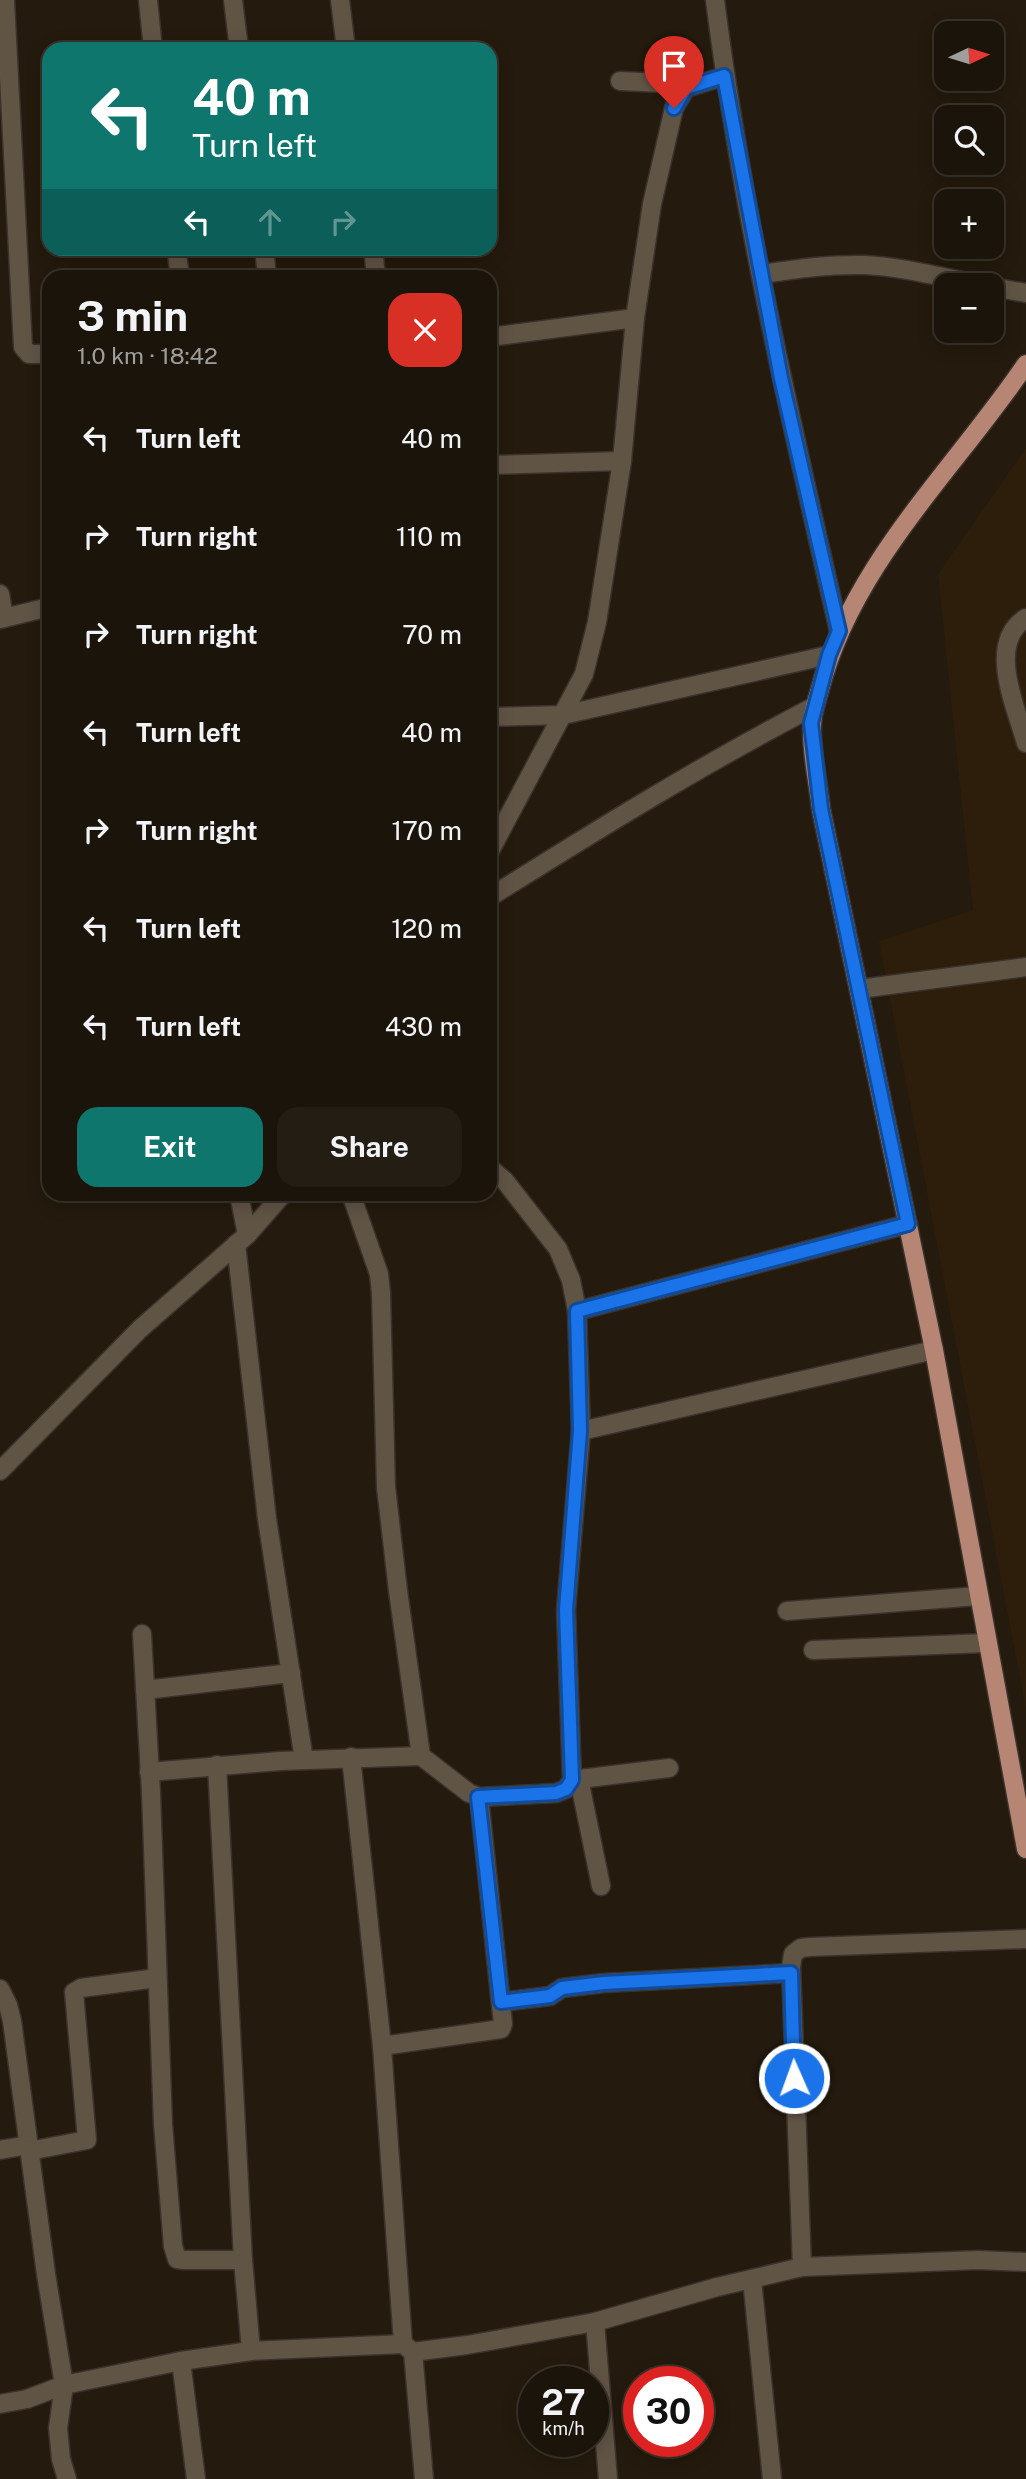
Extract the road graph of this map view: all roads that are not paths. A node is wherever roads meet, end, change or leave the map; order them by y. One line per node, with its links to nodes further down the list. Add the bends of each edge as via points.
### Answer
1 (5, 0): 18 (street, via 23,347 29,354)
2 (148, 0): 6 (street)
3 (233, 0): 7 (street)
4 (340, 0): 8 (street)
5 (715, 0): 9 (street)
6 (152, 42)
7 (238, 42)
8 (345, 42)
9 (724, 76): 11 (street); 12 (street)
10 (621, 80): 11 (street)
11 (686, 88): 16 (street, via 674,108 655,190)
12 (762, 274): 13 (street, via 867,265); 26 (street)
13 (934, 276)
14 (1004, 289): 15 (street)
15 (1026, 293)
16 (635, 318): 17 (street); 20 (street)
17 (497, 336)
18 (42, 354)
19 (1026, 364): 26 (main road, via 889,546)
20 (622, 461): 21 (street); 29 (street, via 597,622 584,674)
21 (497, 465)
22 (0, 594): 25 (street)
23 (42, 609): 25 (street)
24 (1026, 618): 31 (street, via 1008,636 1004,654)
25 (2, 619)
26 (839, 631): 27 (main road)
27 (829, 655): 28 (main road); 29 (street)
28 (815, 706): 33 (street, via 734,748); 35 (main road, via 811,723 821,809)
29 (563, 715): 30 (street); 32 (street)
30 (497, 717)
31 (1026, 743)
32 (497, 838)
33 (497, 893)
34 (1026, 967): 35 (street)
35 (859, 989): 40 (main road)
36 (497, 1175): 42 (street, via 558,1250)
37 (239, 1201): 41 (street)
38 (277, 1201): 41 (street)
39 (353, 1201): 53 (street, via 382,1293 386,1487)
40 (908, 1224): 42 (street); 43 (main road)
41 (242, 1240): 45 (street, via 140,1329); 51 (street, via 267,1519)
42 (577, 1311): 44 (street)
43 (934, 1350): 44 (street); 46 (main road)
44 (580, 1431): 59 (street, via 566,1610)
45 (1, 1462)
46 (978, 1597): 47 (street); 49 (main road)
47 (787, 1611)
48 (142, 1634): 52 (street)
49 (986, 1643): 50 (street); 61 (main road)
50 (813, 1650)
51 (290, 1673): 52 (street); 55 (street)
52 (145, 1690): 58 (street)
53 (421, 1756): 54 (street); 60 (street)
54 (351, 1757): 55 (street); 68 (street)
55 (304, 1760): 56 (street)
56 (217, 1765): 58 (street); 71 (street)
57 (669, 1768): 59 (street)
58 (149, 1772): 65 (street)
59 (575, 1779): 60 (street, via 556,1793); 62 (street)
60 (478, 1797): 67 (street)
61 (1026, 1849)
62 (601, 1886)
63 (1026, 1939): 64 (street, via 801,1948 793,1954)
64 (791, 1973): 67 (street, via 604,1983); 73 (street)
65 (157, 1978): 69 (street, via 75,1992 87,2140); 71 (street, via 174,2254 184,2260)
66 (0, 1989): 69 (street, via 12,2021)
67 (501, 2002): 68 (street, via 501,2029)
68 (382, 2046): 76 (street)
69 (28, 2148): 70 (street); 79 (street)
70 (0, 2150)
71 (243, 2260): 77 (street)
72 (1026, 2262): 73 (street)
73 (802, 2267): 74 (street)
74 (752, 2279): 75 (street); 85 (street)
75 (594, 2322): 76 (street, via 467,2345); 84 (street)
76 (408, 2348): 77 (street); 83 (street)
77 (251, 2351): 78 (street)
78 (181, 2361): 79 (street); 82 (street)
79 (64, 2385): 80 (street); 81 (street, via 58,2427)
80 (0, 2404)
81 (67, 2479)
82 (196, 2479)
83 (424, 2479)
84 (608, 2479)
85 (772, 2479)

